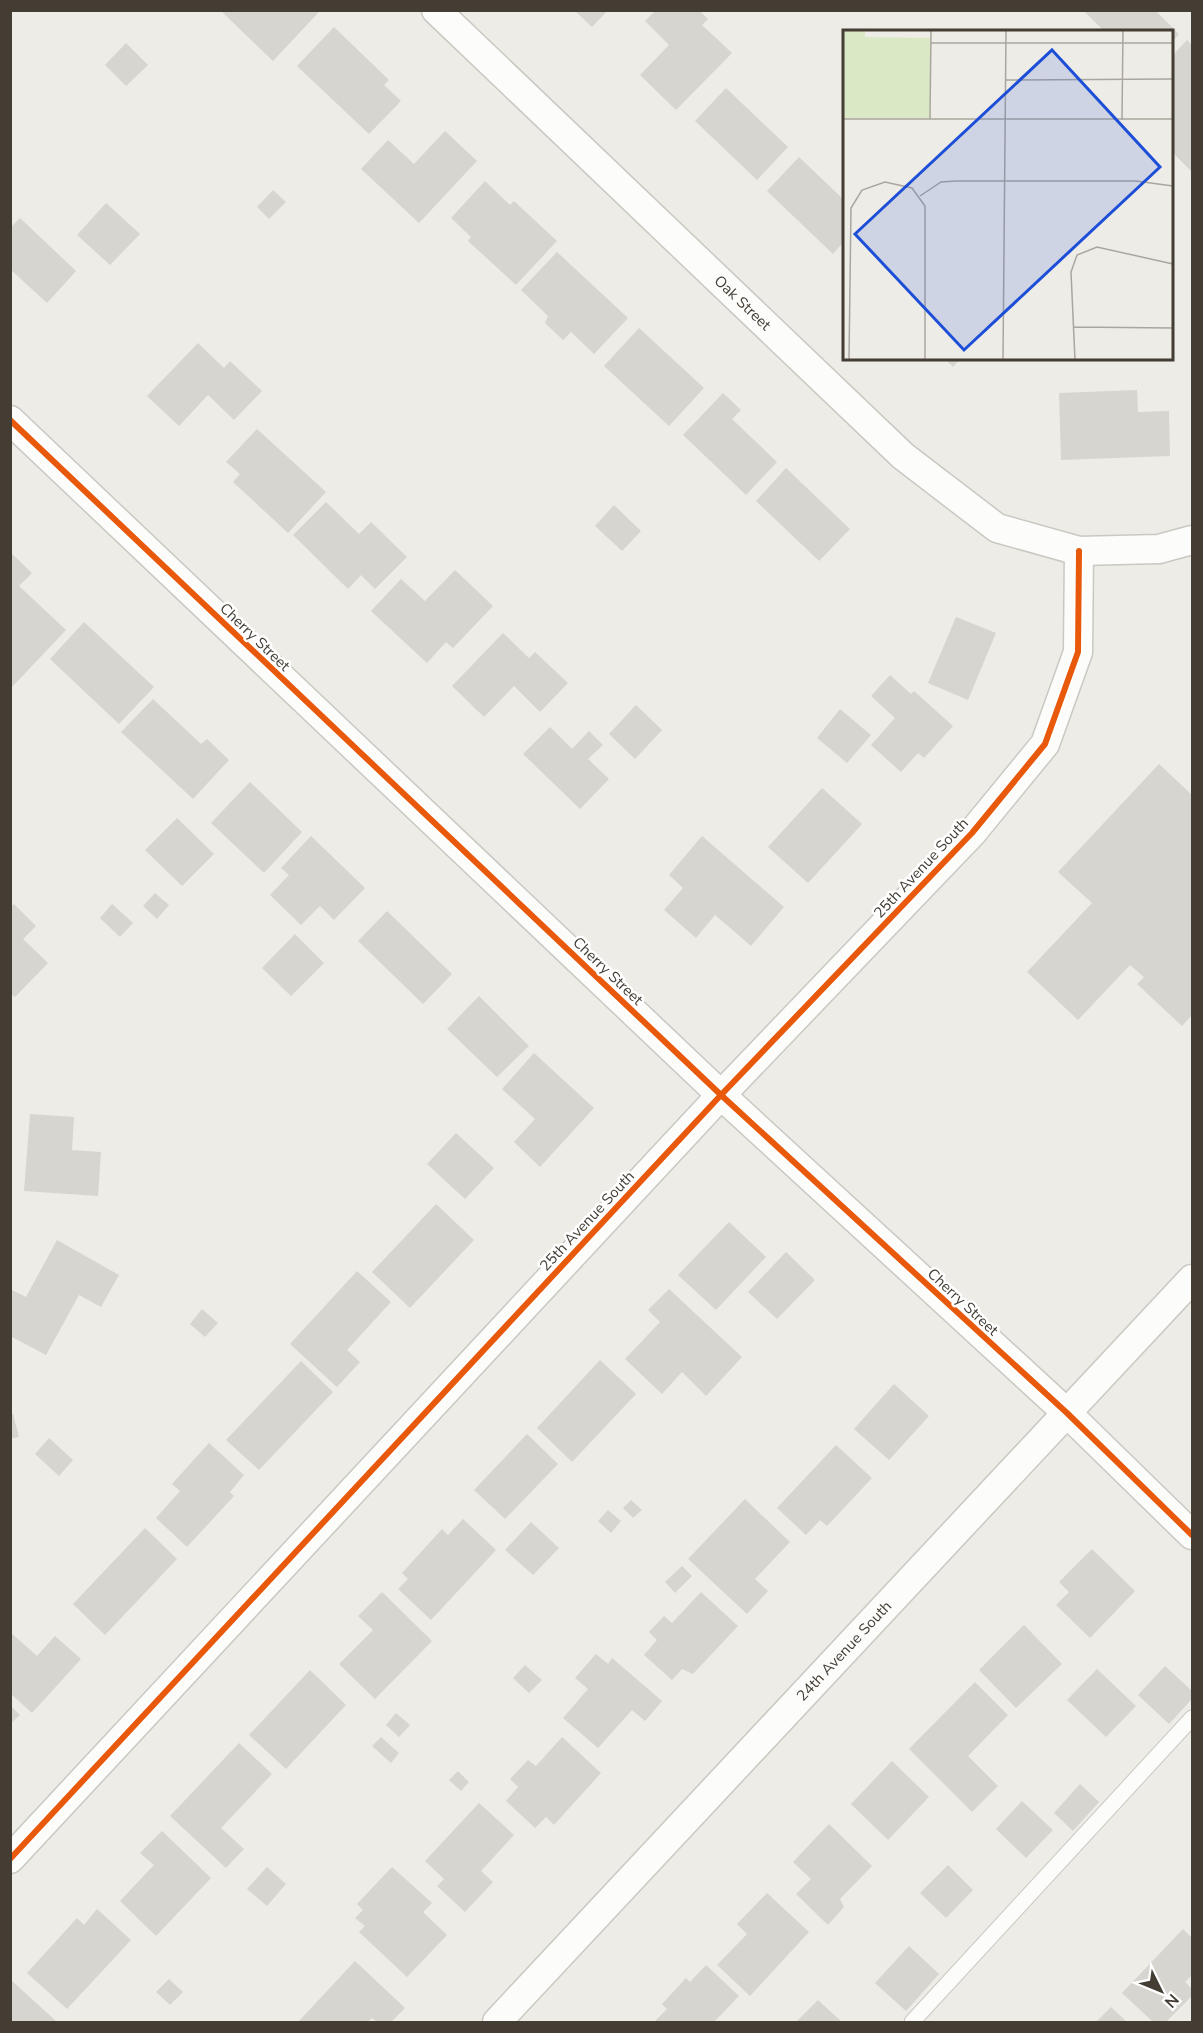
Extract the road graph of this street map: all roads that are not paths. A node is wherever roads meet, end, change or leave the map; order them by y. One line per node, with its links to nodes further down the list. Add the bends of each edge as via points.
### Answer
1 (436, 10): 4 (street, Oak Street, via 903,456 996,528)
2 (10, 420): 5 (street, Cherry Street)
3 (1192, 540): 4 (street, via 1159,549)
4 (1079, 552): 5 (street, 25th Avenue South, via 1078,652 1045,744 972,833)
5 (721, 1095): 7 (street, Cherry Street); 10 (street, 25th Avenue South)
6 (1192, 1279): 7 (street, 24th Avenue South)
7 (1067, 1413): 8 (street, Cherry Street); 11 (street, 24th Avenue South)
8 (1192, 1535)
9 (1192, 1718): 12 (lane)
10 (10, 1859)
11 (497, 2022)
12 (912, 2022)

